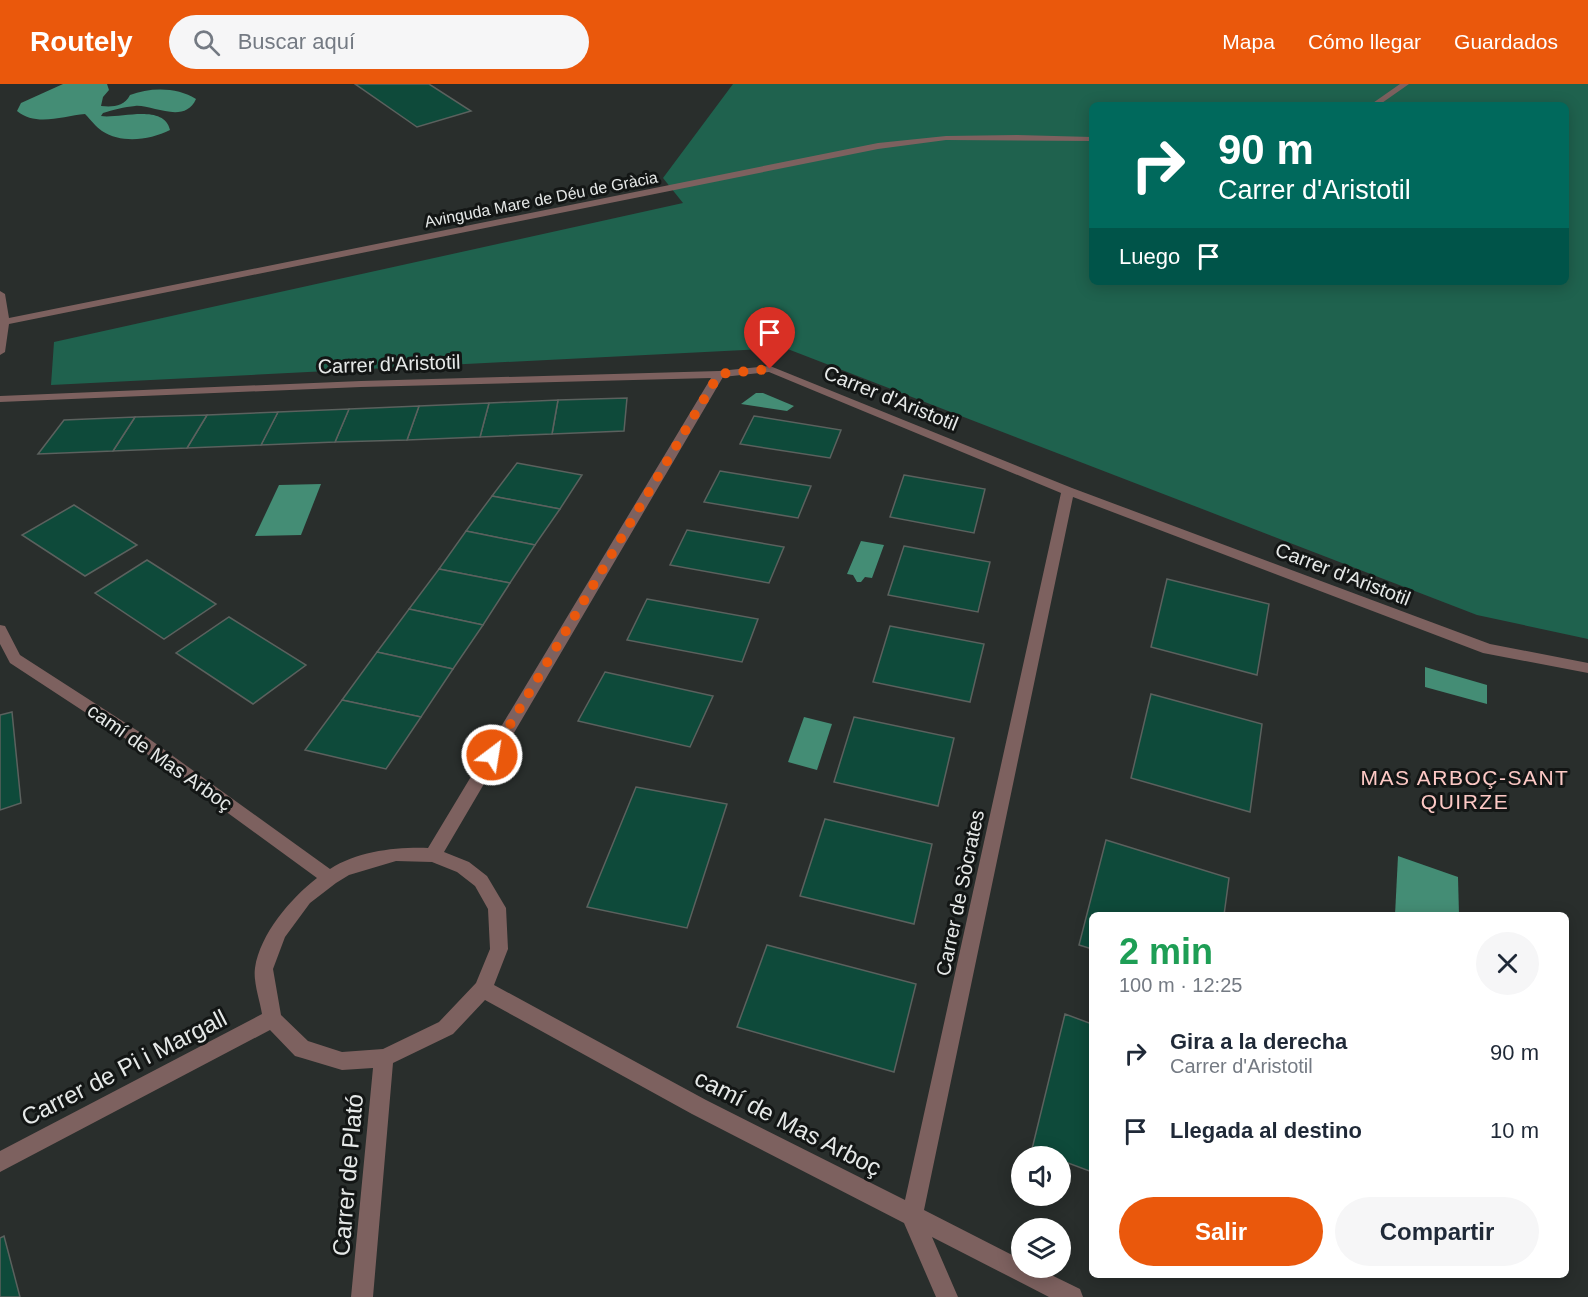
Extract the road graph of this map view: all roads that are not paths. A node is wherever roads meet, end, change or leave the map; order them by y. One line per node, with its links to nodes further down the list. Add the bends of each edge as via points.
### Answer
1 (1405, 84): 2 (street)
2 (1378, 102)
3 (1089, 140): 5 (street, Avinguda Mare de Déu de Gràcia, via 946,138 878,146)
4 (0, 294): 5 (street)
5 (2, 323): 6 (street)
6 (0, 352)
7 (719, 374): 8 (street, Carrer d'Aristotil); 9 (street, Carrer d'Aristotil, via 770,369); 13 (street)
8 (0, 399)
9 (1068, 492): 12 (street, Carrer d'Aristotil, via 1488,649); 19 (street, Carrer de Sòcrates)
10 (0, 630): 11 (street, camí de Mas Arboç)
11 (7, 662): 14 (street, camí de Mas Arboç, via 135,737)
12 (1588, 668)
13 (433, 855): 14 (street, via 396,854 344,869); 15 (street, via 463,867 481,881 496,908 499,949)
14 (330, 878): 16 (street, via 304,898 277,933 264,969)
15 (483, 989): 17 (street, via 446,1029); 19 (street, camí de Mas Arboç, via 699,1107)
16 (272, 1019): 17 (street, via 302,1049 342,1061); 18 (street, Carrer de Pi i Margall)
17 (384, 1058): 20 (street, Carrer de Plató)
18 (0, 1162)
19 (912, 1216): 21 (street); 22 (street, camí de Mas Arboç)
20 (362, 1297)
21 (947, 1297)
22 (1072, 1297)

